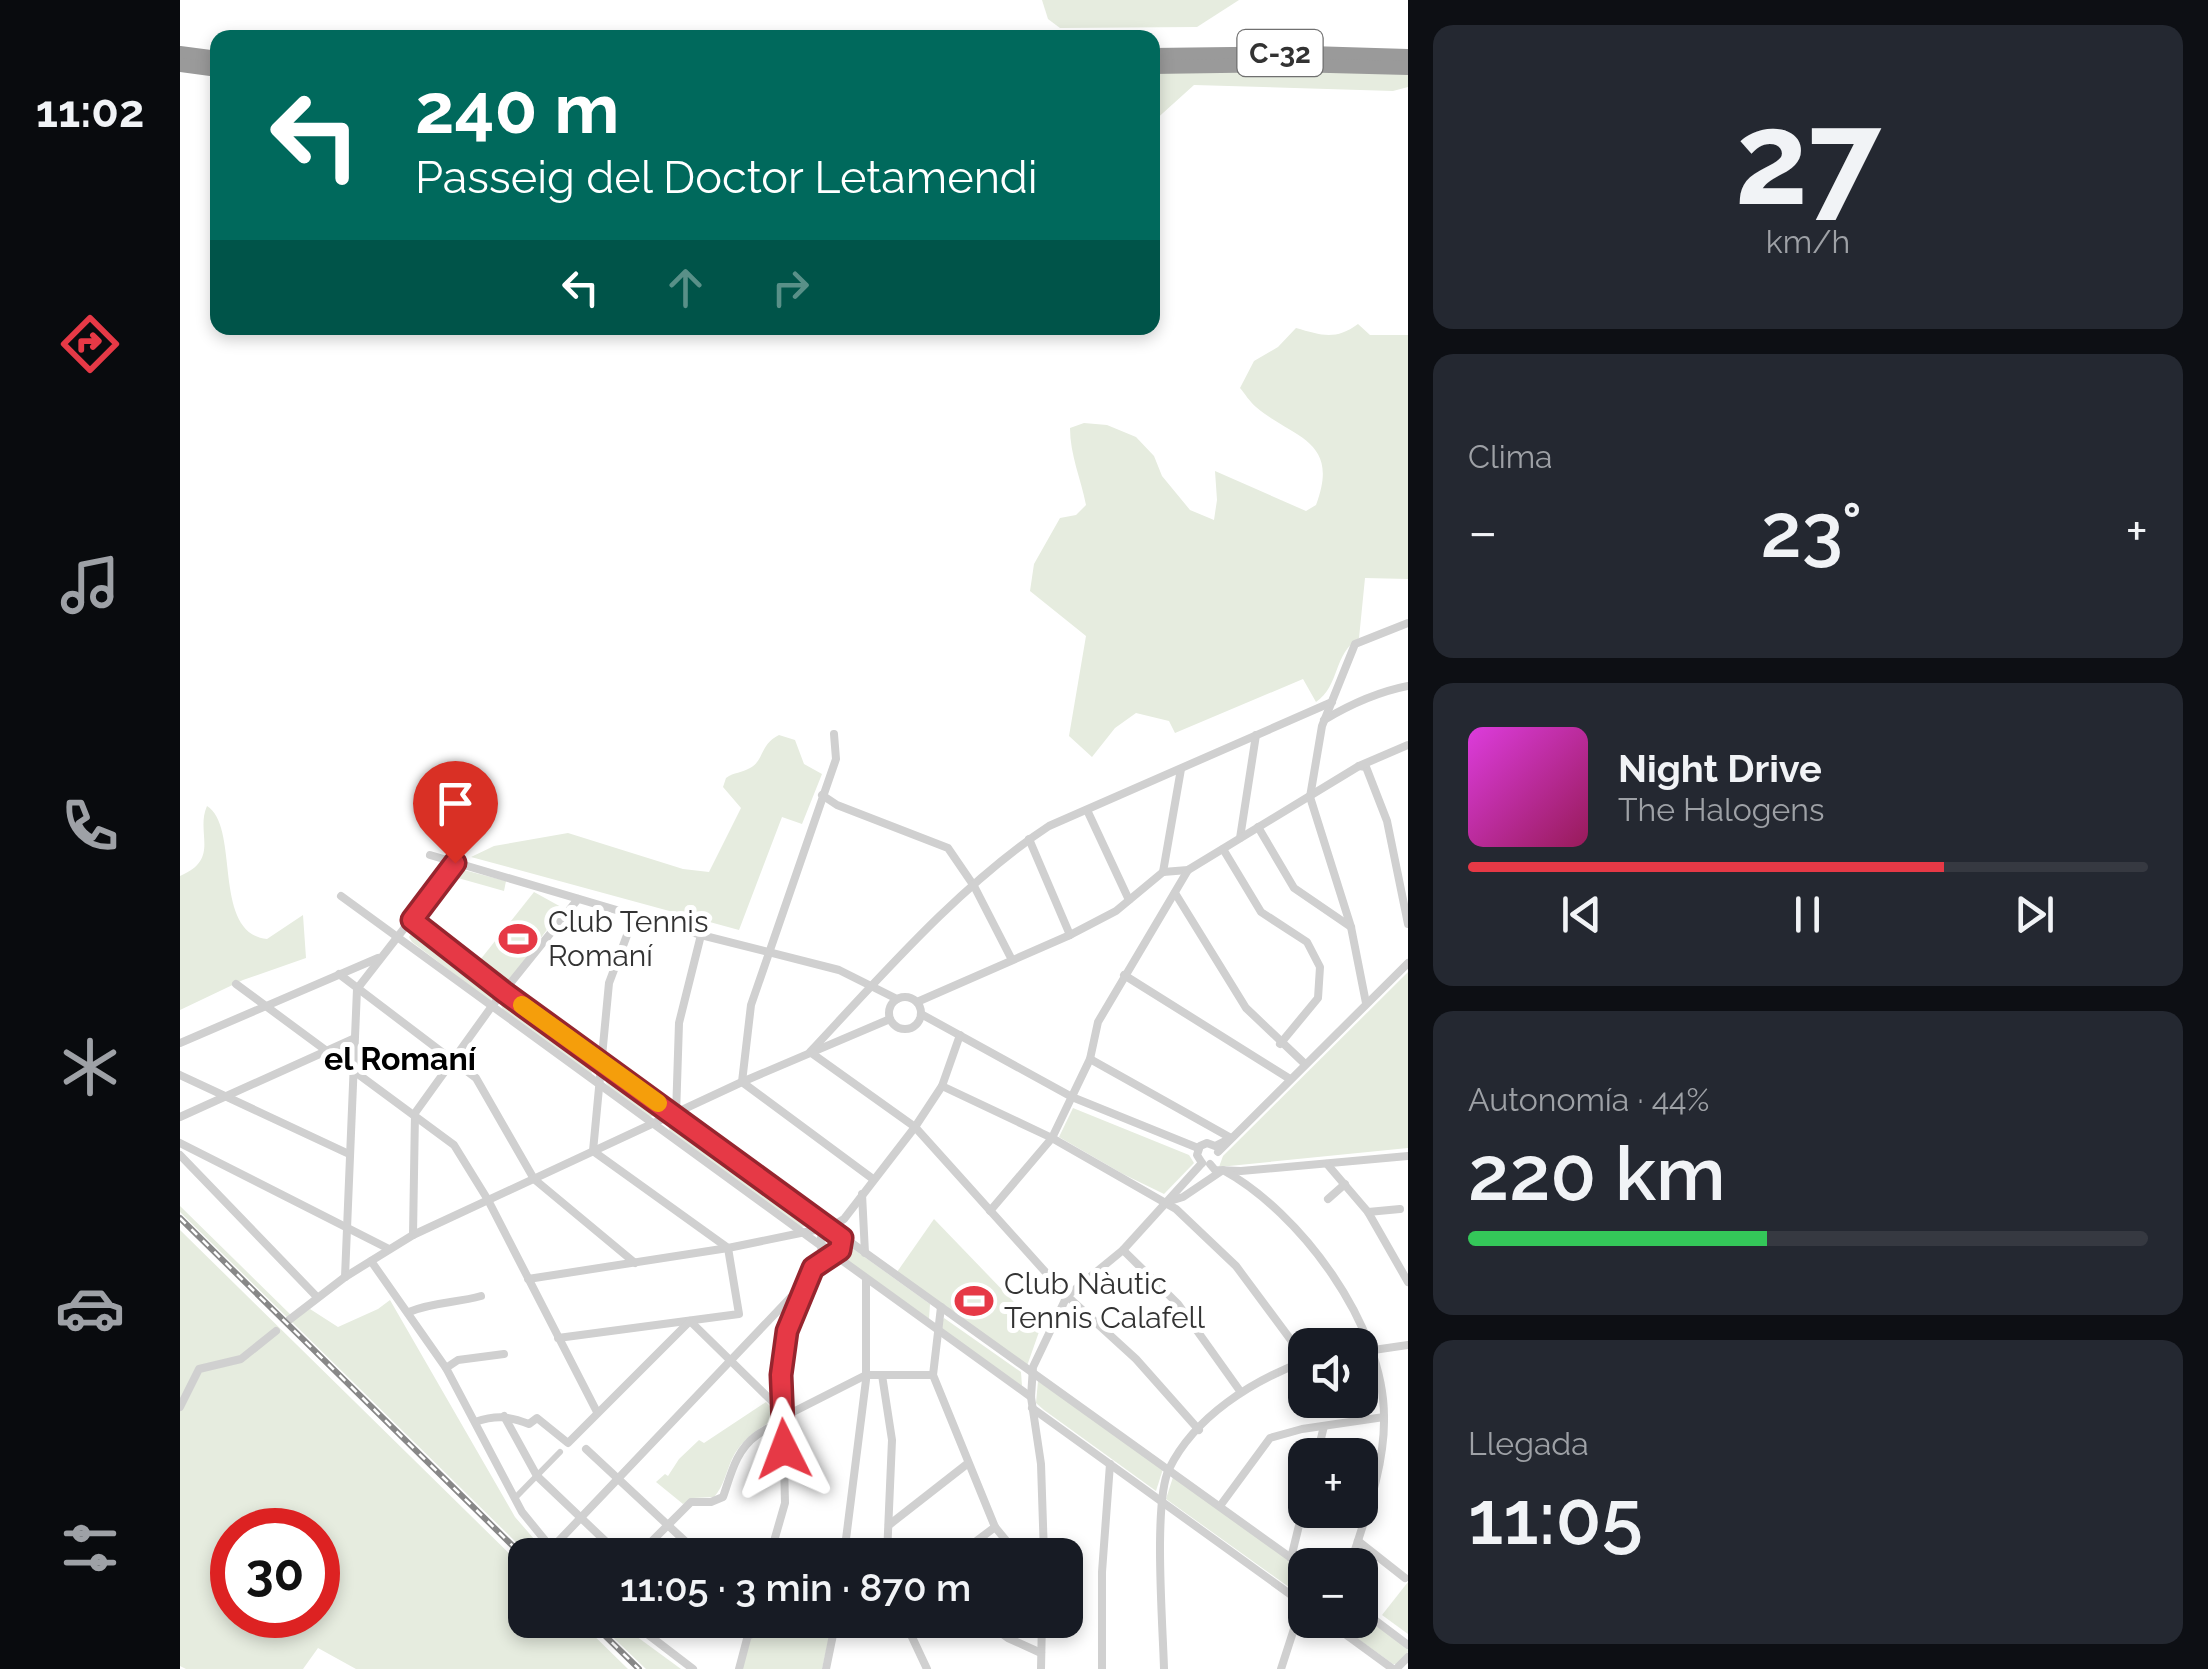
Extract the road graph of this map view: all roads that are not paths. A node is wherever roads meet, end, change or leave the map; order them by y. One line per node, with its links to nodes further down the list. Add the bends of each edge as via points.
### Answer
1 (180, 53): 4 (highway)
2 (1160, 55): 3 (highway, C-32)
3 (1408, 56)
4 (210, 57)
5 (180, 64): 8 (highway)
6 (1160, 67): 7 (highway, C-32)
7 (1408, 68)
8 (210, 69)
9 (1408, 623): 11 (street, via 1355,644)
10 (1408, 686): 12 (street)
11 (1332, 702): 12 (street); 14 (street)
12 (1324, 720): 19 (street)
13 (834, 734): 18 (street, via 836,759)
14 (1256, 735): 17 (street); 22 (street)
15 (1408, 745): 16 (street)
16 (1365, 765): 19 (street); 36 (street, via 1386,821)
17 (1181, 769): 20 (street); 28 (street)
18 (822, 795): 29 (street, via 948,848); 41 (street)
19 (1310, 796): 21 (street); 37 (street)
20 (1087, 810): 23 (street); 33 (street)
21 (1258, 827): 22 (street); 37 (street, via 1294,888)
22 (1240, 838): 24 (street)
23 (1029, 839): 29 (street); 39 (street)
24 (1223, 849): 27 (street); 61 (street, via 1261,912 1307,942 1320,967 1318,998)
25 (430, 855): 26 (street)
26 (455, 863): 32 (street); 35 (street)
27 (1188, 870): 28 (street); 30 (street)
28 (1163, 872): 33 (street)
29 (974, 886): 43 (street); 48 (street)
30 (1175, 894): 46 (street); 61 (street, via 1246,1008)
31 (341, 896): 40 (street)
32 (578, 899): 34 (street); 50 (street)
33 (1129, 900): 39 (street)
34 (635, 914): 38 (street); 66 (street, via 609,983)
35 (412, 920): 40 (street); 50 (street)
36 (1408, 924)
37 (1351, 927): 53 (street)
38 (701, 935): 41 (street); 77 (street, via 679,1023)
39 (1070, 935): 43 (street)
40 (398, 938): 42 (street); 55 (street)
41 (768, 951): 48 (street, via 839,970); 71 (street, via 751,1004)
42 (382, 957): 45 (street); 49 (street)
43 (1012, 960): 52 (street)
44 (1408, 963): 53 (street)
45 (339, 974): 49 (street); 54 (street)
46 (1124, 975): 64 (street, via 1098,1022); 70 (street)
47 (236, 984): 54 (street)
48 (871, 987): 51 (street); 63 (street)
49 (358, 989): 59 (street); 65 (street)
50 (504, 992): 55 (street); 66 (street)
51 (897, 998): 52 (street); 57 (street)
52 (917, 1002): 56 (street)
53 (1366, 1004): 67 (street)
54 (268, 1006): 60 (street); 62 (street)
55 (492, 1006): 65 (street); 72 (street)
56 (921, 1014): 57 (street, via 908,1029); 58 (street)
57 (890, 1019): 63 (street)
58 (960, 1034): 73 (street); 75 (street)
59 (353, 1039): 62 (street); 68 (street)
60 (180, 1043)
61 (1280, 1044): 67 (street)
62 (329, 1052): 68 (street); 74 (street)
63 (810, 1052): 71 (street); 80 (street)
64 (1090, 1059): 75 (street); 82 (street)
65 (455, 1060): 76 (street); 93 (street, via 476,1078)
66 (602, 1064): 72 (street); 77 (street)
67 (1305, 1064): 70 (street)
68 (352, 1069): 76 (street); 87 (street)
69 (180, 1075): 74 (street)
70 (1290, 1079): 82 (street)
71 (742, 1082): 77 (street); 94 (street)
72 (600, 1086): 79 (street); 86 (street)
73 (942, 1086): 80 (street); 81 (street)
74 (224, 1096): 78 (street); 87 (street)
75 (1072, 1096): 81 (street); 84 (street)
76 (415, 1112): 99 (street, via 454,1145); 106 (street)
77 (676, 1115): 79 (street); 107 (street)
78 (180, 1118)
79 (654, 1126): 86 (street); 105 (street)
80 (915, 1127): 94 (street); 102 (street)
81 (1052, 1138): 100 (street); 102 (street)
82 (1231, 1138): 85 (street)
83 (180, 1143): 104 (street)
84 (1198, 1148): 85 (street, via 1207,1143); 90 (street)
85 (1216, 1149): 90 (street, via 1216,1159)
86 (593, 1152): 93 (street); 108 (street)
87 (348, 1154): 104 (street)
88 (180, 1155): 118 (street)
89 (1408, 1156): 91 (street)
90 (1207, 1163): 92 (street); 96 (street); 100 (street)
91 (1327, 1164): 92 (street); 95 (street)
92 (1223, 1170): 96 (street); 126 (street, via 1267,1198 1321,1259)
93 (534, 1178): 99 (street); 113 (street)
94 (873, 1179): 97 (street)
95 (1344, 1184): 98 (street); 103 (street)
96 (1197, 1187): 100 (street)
97 (862, 1194): 107 (street); 111 (street)
98 (1328, 1198)
99 (488, 1200): 106 (street); 115 (street)
100 (1168, 1203): 110 (street); 129 (street, via 1236,1266)
101 (1400, 1209): 103 (street)
102 (990, 1211): 120 (street)
103 (1368, 1212): 117 (street)
104 (345, 1229): 109 (street); 114 (street)
105 (801, 1232): 107 (street); 107 (street); 108 (street)
106 (412, 1235): 109 (street)
107 (831, 1241): 111 (street); 116 (street); 121 (street)
108 (728, 1248): 113 (street); 125 (street, via 739,1314)
109 (389, 1250): 112 (street)
110 (1123, 1250): 120 (street); 142 (street, via 1178,1304)
111 (865, 1253): 122 (street)
112 (371, 1261): 114 (street); 123 (street)
113 (635, 1262): 115 (street)
114 (344, 1277): 118 (street)
115 (528, 1279): 130 (street)
116 (866, 1280): 127 (street); 138 (street)
117 (1408, 1282)
118 (317, 1296): 124 (street)
119 (482, 1296): 123 (street)
120 (1067, 1296): 137 (street); 153 (street)
121 (798, 1300): 134 (street, via 791,1297); 146 (street, via 783,1349)
122 (940, 1307): 127 (street); 137 (street)
123 (409, 1312): 135 (street)
124 (288, 1320)
125 (690, 1321): 130 (street); 134 (street); 147 (street)
126 (1357, 1328)
127 (936, 1329): 140 (street); 143 (street)
128 (276, 1331): 144 (street, via 241,1358 198,1368)
129 (1288, 1337)
130 (558, 1338): 147 (street)
131 (1408, 1346): 132 (street)
132 (1378, 1349)
133 (504, 1354): 135 (street)
134 (730, 1360): 146 (street); 161 (street)
135 (446, 1368): 150 (street)
136 (1288, 1368): 142 (street)
137 (1031, 1372): 143 (street); 159 (street)
138 (866, 1374): 139 (street); 151 (street); 175 (street)
139 (882, 1375): 140 (street); 167 (street, via 892,1440)
140 (933, 1375): 157 (street)
141 (1378, 1375): 149 (street)
142 (1240, 1391): 153 (street)
143 (1031, 1397): 145 (street)
144 (180, 1408)
145 (1032, 1408): 158 (street); 179 (street)
146 (781, 1410): 151 (street)
147 (597, 1412): 148 (street, via 568,1443 537,1418 529,1424)
148 (504, 1416): 150 (street); 160 (street)
149 (1384, 1417): 152 (street); 180 (street)
150 (475, 1422): 162 (street)
151 (783, 1422): 166 (street, via 756,1435 737,1455 723,1497 691,1502); 174 (street, via 786,1503)
152 (1324, 1426): 154 (street); 164 (street, via 1270,1438)
153 (1199, 1430): 159 (street)
154 (1321, 1438)
155 (586, 1449): 161 (street)
156 (560, 1452): 160 (street)
157 (967, 1464): 167 (street); 168 (street)
158 (1110, 1464): 163 (street); 202 (street)
159 (1169, 1469): 163 (street); 164 (street)
160 (537, 1476): 162 (street); 165 (street)
161 (618, 1477): 165 (street); 166 (street)
162 (515, 1498): 169 (street)
163 (1161, 1500): 184 (street); 203 (street)
164 (1220, 1506): 182 (street)
165 (580, 1517): 170 (street); 171 (street)
166 (667, 1524): 172 (street); 173 (street)
167 (889, 1525): 176 (street)
168 (995, 1527): 177 (street); 178 (street)
169 (544, 1538)
170 (564, 1538)
171 (602, 1538)
172 (654, 1538)
173 (682, 1538)
174 (775, 1538)
175 (846, 1538)
176 (888, 1538)
177 (980, 1538)
178 (1004, 1538)
179 (1043, 1538)
180 (1358, 1541): 181 (street); 183 (street)
181 (1356, 1548)
182 (1288, 1556)
183 (1404, 1578)
184 (1288, 1590)
185 (1378, 1622): 194 (street)
186 (653, 1638): 197 (street)
187 (747, 1638): 198 (street)
188 (833, 1638): 199 (street)
189 (913, 1638): 200 (street)
190 (1008, 1638): 195 (street)
191 (1041, 1638): 195 (street)
192 (1291, 1638): 204 (street)
193 (1351, 1638): 205 (street)
194 (1408, 1645)
195 (1041, 1652): 201 (street)
196 (1408, 1656): 205 (street)
197 (693, 1669)
198 (739, 1669)
199 (826, 1669)
200 (927, 1669)
201 (1041, 1669)
202 (1102, 1669)
203 (1164, 1669)
204 (1281, 1669)
205 (1395, 1669)

